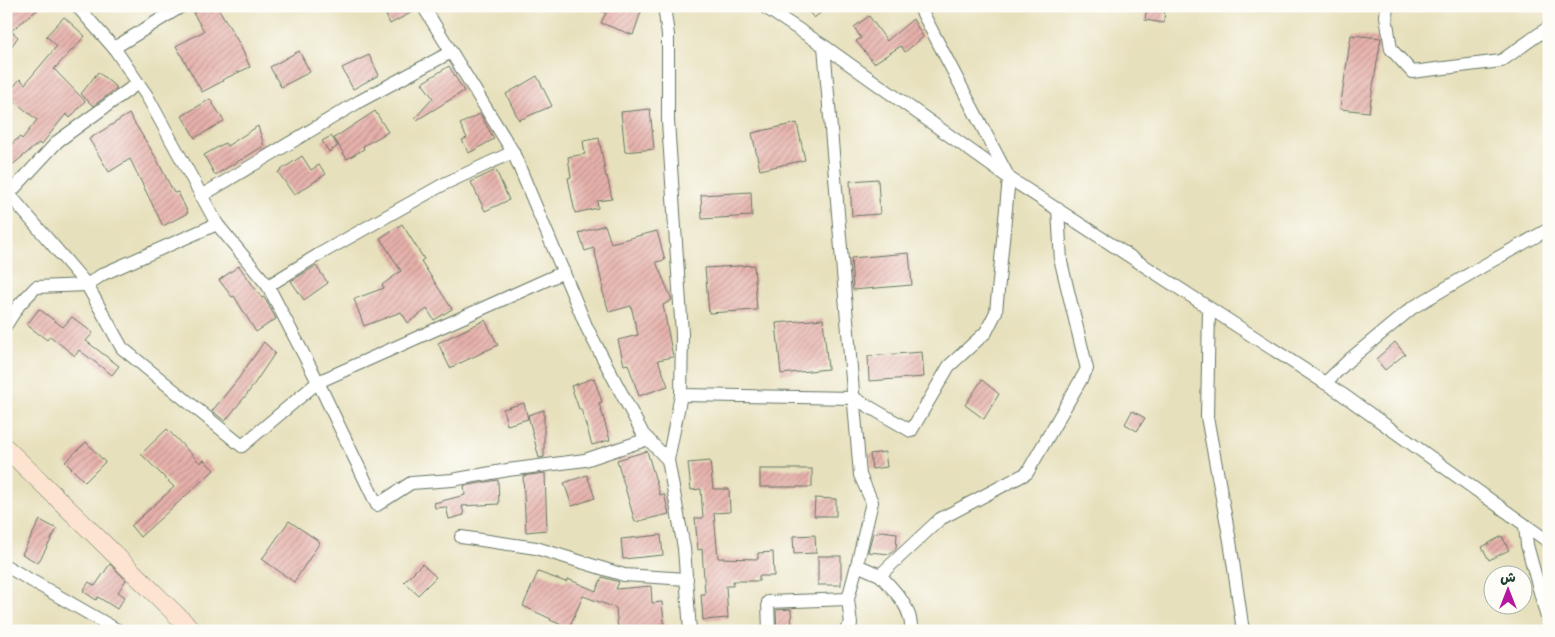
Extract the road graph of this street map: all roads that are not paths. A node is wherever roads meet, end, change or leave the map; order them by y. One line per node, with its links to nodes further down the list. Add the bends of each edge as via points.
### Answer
1 (77, 6): 10 (street)
2 (182, 6): 10 (street)
3 (423, 6): 11 (street)
4 (664, 6): 27 (street, via 682,334)
5 (763, 6): 9 (street)
6 (919, 6): 14 (street)
7 (1387, 6): 8 (street, via 1391,50 1412,72 1501,62)
8 (1549, 27)
9 (824, 46): 14 (street); 28 (street)
10 (114, 48): 12 (street)
11 (451, 52): 13 (street); 16 (street, via 360,101)
12 (138, 82): 15 (street, via 58,141); 16 (street)
13 (513, 152): 20 (street); 22 (street, via 444,184)
14 (1009, 178): 17 (street); 28 (street, via 996,312 986,332 949,366 911,431)
15 (8, 192): 21 (street)
16 (202, 196): 18 (street)
17 (1058, 209): 23 (street); 37 (street, via 1062,262 1087,369 1027,473 940,519)
18 (217, 224): 21 (street, via 103,274); 22 (street)
19 (1549, 229): 26 (street, via 1412,308)
20 (564, 272): 25 (street); 29 (street, via 587,328)
21 (87, 285): 24 (street, via 36,287); 25 (street, via 122,348 242,446)
22 (268, 286): 25 (street)
23 (1209, 308): 26 (street); 47 (street, via 1207,416)
24 (6, 325)
25 (318, 382): 29 (street, via 377,505 411,483 586,460)
26 (1325, 383): 32 (street)
27 (681, 396): 28 (street); 31 (street)
28 (854, 398): 35 (street, via 860,475 872,502)
29 (648, 439): 31 (street)
30 (6, 448): 42 (street)
31 (668, 460): 38 (street)
32 (1525, 526): 34 (street); 40 (street, via 1527,545)
33 (461, 537): 38 (street, via 536,548 624,575)
34 (1549, 542)
35 (857, 565): 37 (street); 39 (street)
36 (6, 566): 41 (street)
37 (880, 575): 46 (street, via 901,597)
38 (687, 580): 43 (street)
39 (848, 599): 44 (street, via 768,602); 45 (street, via 851,624)
40 (1549, 625)
41 (120, 631)
42 (193, 631)
43 (690, 631)
44 (769, 631)
45 (845, 631)
46 (911, 631)
47 (1243, 631)

